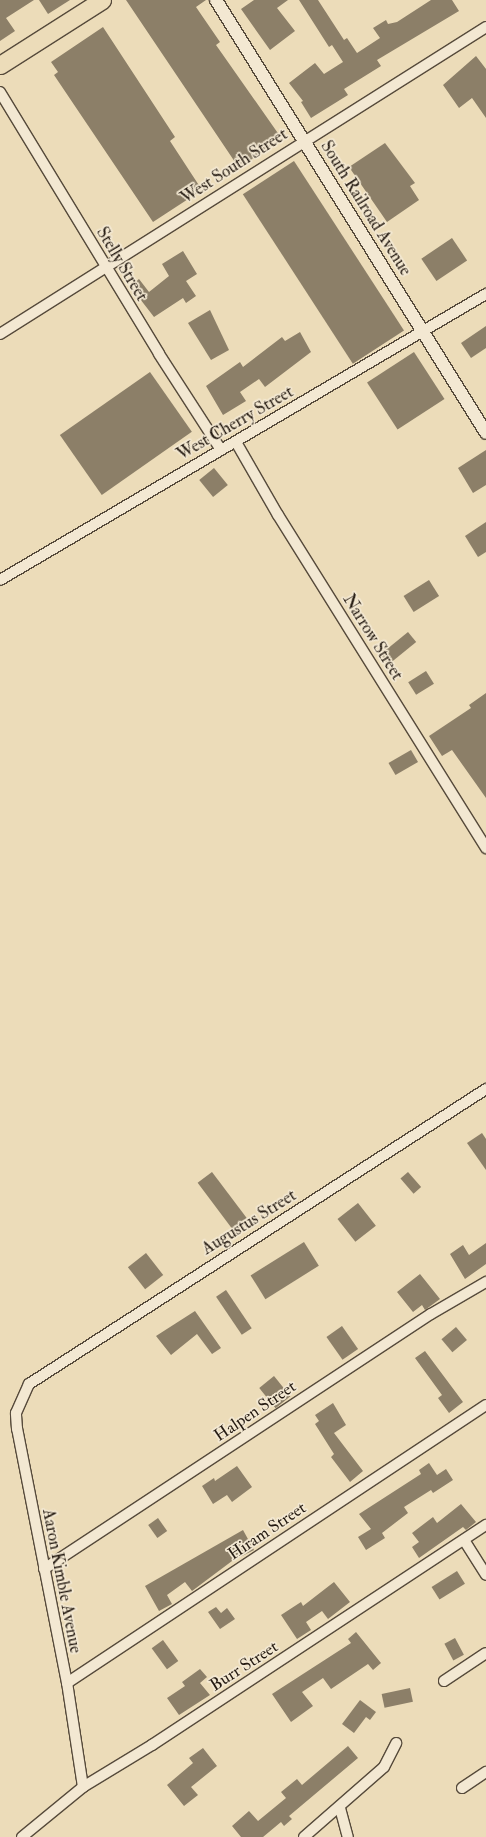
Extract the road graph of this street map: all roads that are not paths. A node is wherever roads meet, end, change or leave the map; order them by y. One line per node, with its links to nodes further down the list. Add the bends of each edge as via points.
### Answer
1 (102, 0): 4 (highway)
2 (216, 0): 6 (street, South Railroad Avenue)
3 (486, 27): 6 (street, West South Street)
4 (0, 65)
5 (0, 92): 7 (street, Stelly Street)
6 (304, 140): 7 (street, West South Street); 9 (street, South Railroad Avenue)
7 (106, 268): 10 (street, West South Street); 13 (street, Stelly Street)
8 (486, 294): 9 (street, West Cherry Street)
9 (423, 333): 11 (street, South Railroad Avenue); 12 (street, West Cherry Street)
10 (0, 334)
11 (486, 434)
12 (236, 442): 13 (street, West Cherry Street); 15 (street, Narrow Street, via 278,515)
13 (221, 450): 14 (street, West Cherry Street)
14 (0, 580)
15 (486, 848)
16 (486, 1089): 18 (street, Augustus Street)
17 (486, 1282): 22 (street, Halpen Street, via 431,1314)
18 (29, 1384): 22 (street, Aaron Kimble Avenue, via 16,1413 17,1429)
19 (486, 1405): 26 (street, Hiram Street)
20 (486, 1525): 21 (street, Burr Street)
21 (464, 1540): 23 (street); 29 (street, Burr Street, via 152,1745)
22 (44, 1569): 26 (street, Aaron Kimble Avenue)
23 (486, 1575)
24 (486, 1653): 25 (street)
25 (444, 1681)
26 (67, 1683): 29 (street, Aaron Kimble Avenue)
27 (396, 1743): 31 (street, via 384,1768)
28 (486, 1772): 30 (street)
29 (83, 1787): 32 (street, Burr Street)
30 (462, 1788)
31 (340, 1808): 33 (street); 34 (street)
32 (22, 1837)
33 (304, 1837)
34 (348, 1837)

